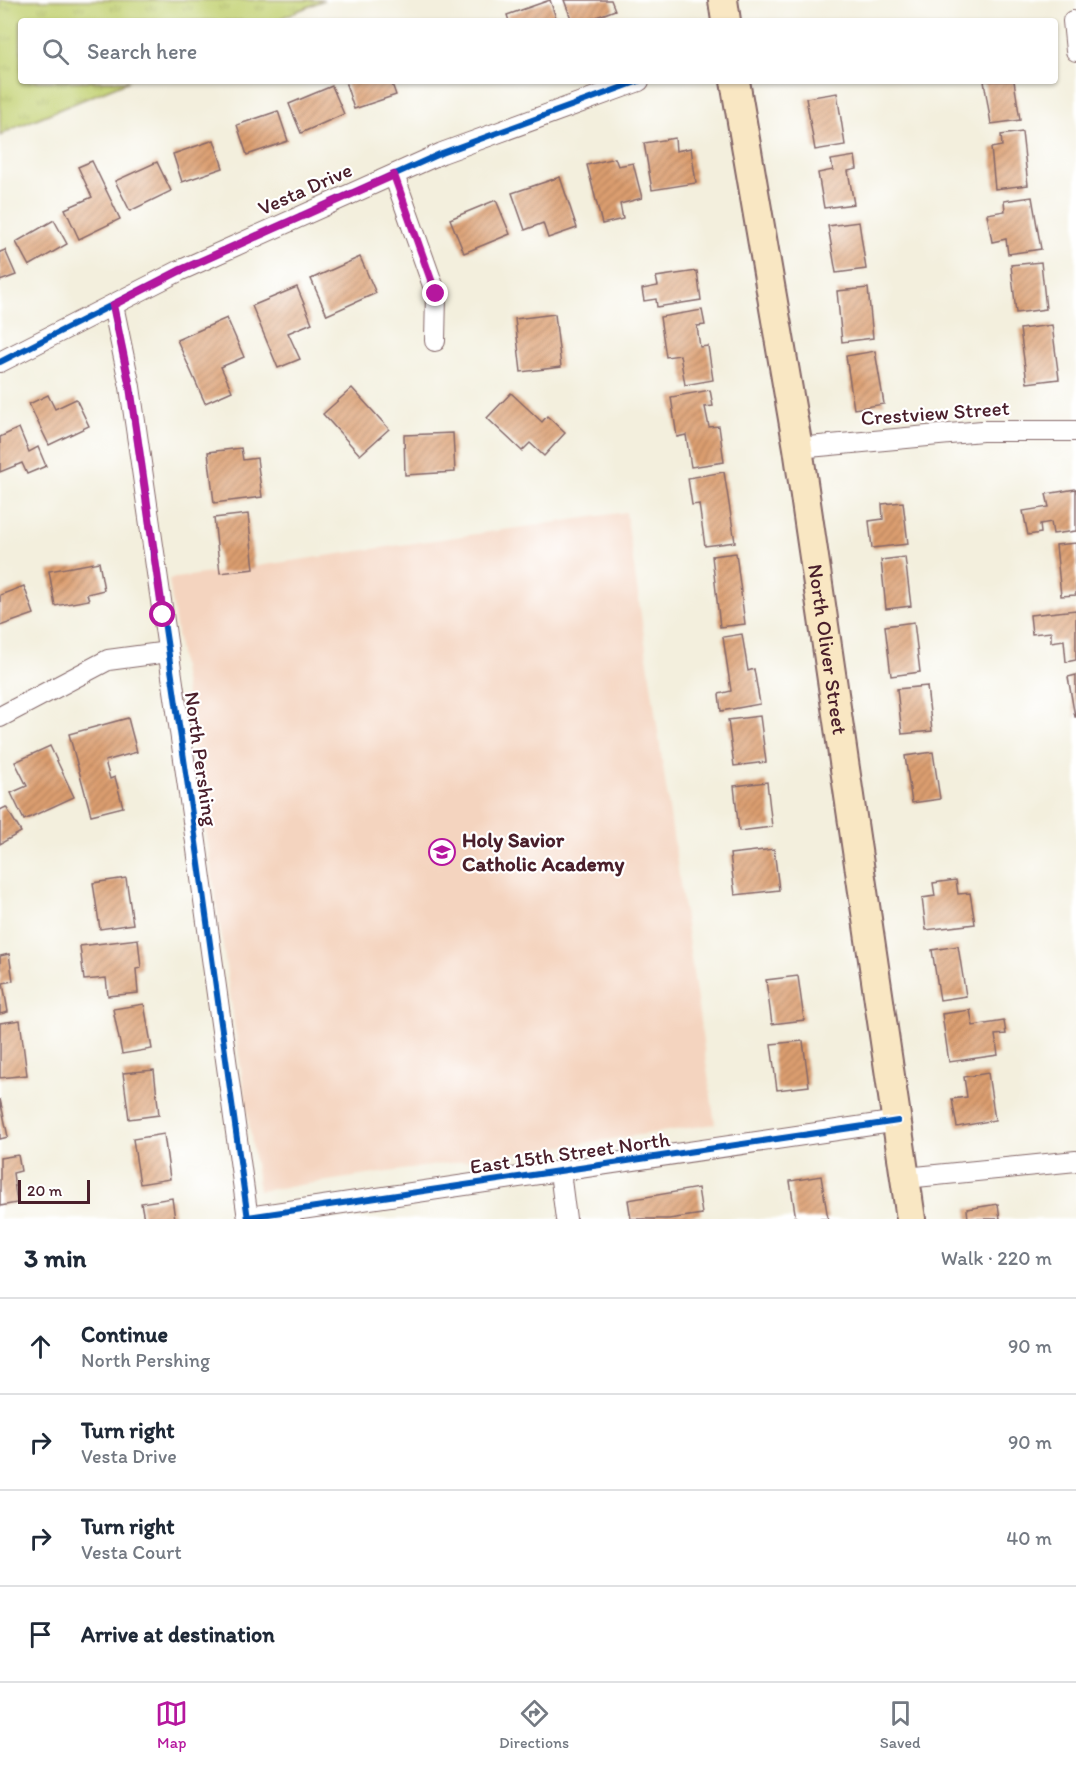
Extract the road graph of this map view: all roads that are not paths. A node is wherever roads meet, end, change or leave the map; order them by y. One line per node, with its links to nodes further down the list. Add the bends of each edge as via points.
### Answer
1 (723, 0): 2 (main road)
2 (726, 18)
3 (1068, 22): 4 (street)
4 (1076, 51)
5 (631, 84): 7 (street, Vesta Drive, via 442,153)
6 (736, 84): 12 (main road, North Oliver Street)
7 (394, 175): 8 (street, Vesta Drive, via 179,271); 9 (street, via 436,294)
8 (113, 305): 10 (street, Vesta Drive); 13 (street, North Pershing, via 130,387)
9 (435, 341)
10 (0, 362)
11 (1076, 431): 12 (street, Crestview Street, via 982,431)
12 (798, 448): 15 (main road, North Oliver Street)
13 (168, 652): 14 (street, via 108,660); 19 (street, North Pershing)
14 (0, 717)
15 (898, 1121): 17 (street, East 15th Street North); 18 (main road, North Oliver Street)
16 (1076, 1161): 18 (street)
17 (560, 1172): 19 (street, East 15th Street North); 20 (street)
18 (906, 1178): 21 (main road, North Oliver Street)
19 (248, 1218)
20 (566, 1219)
21 (911, 1219)

